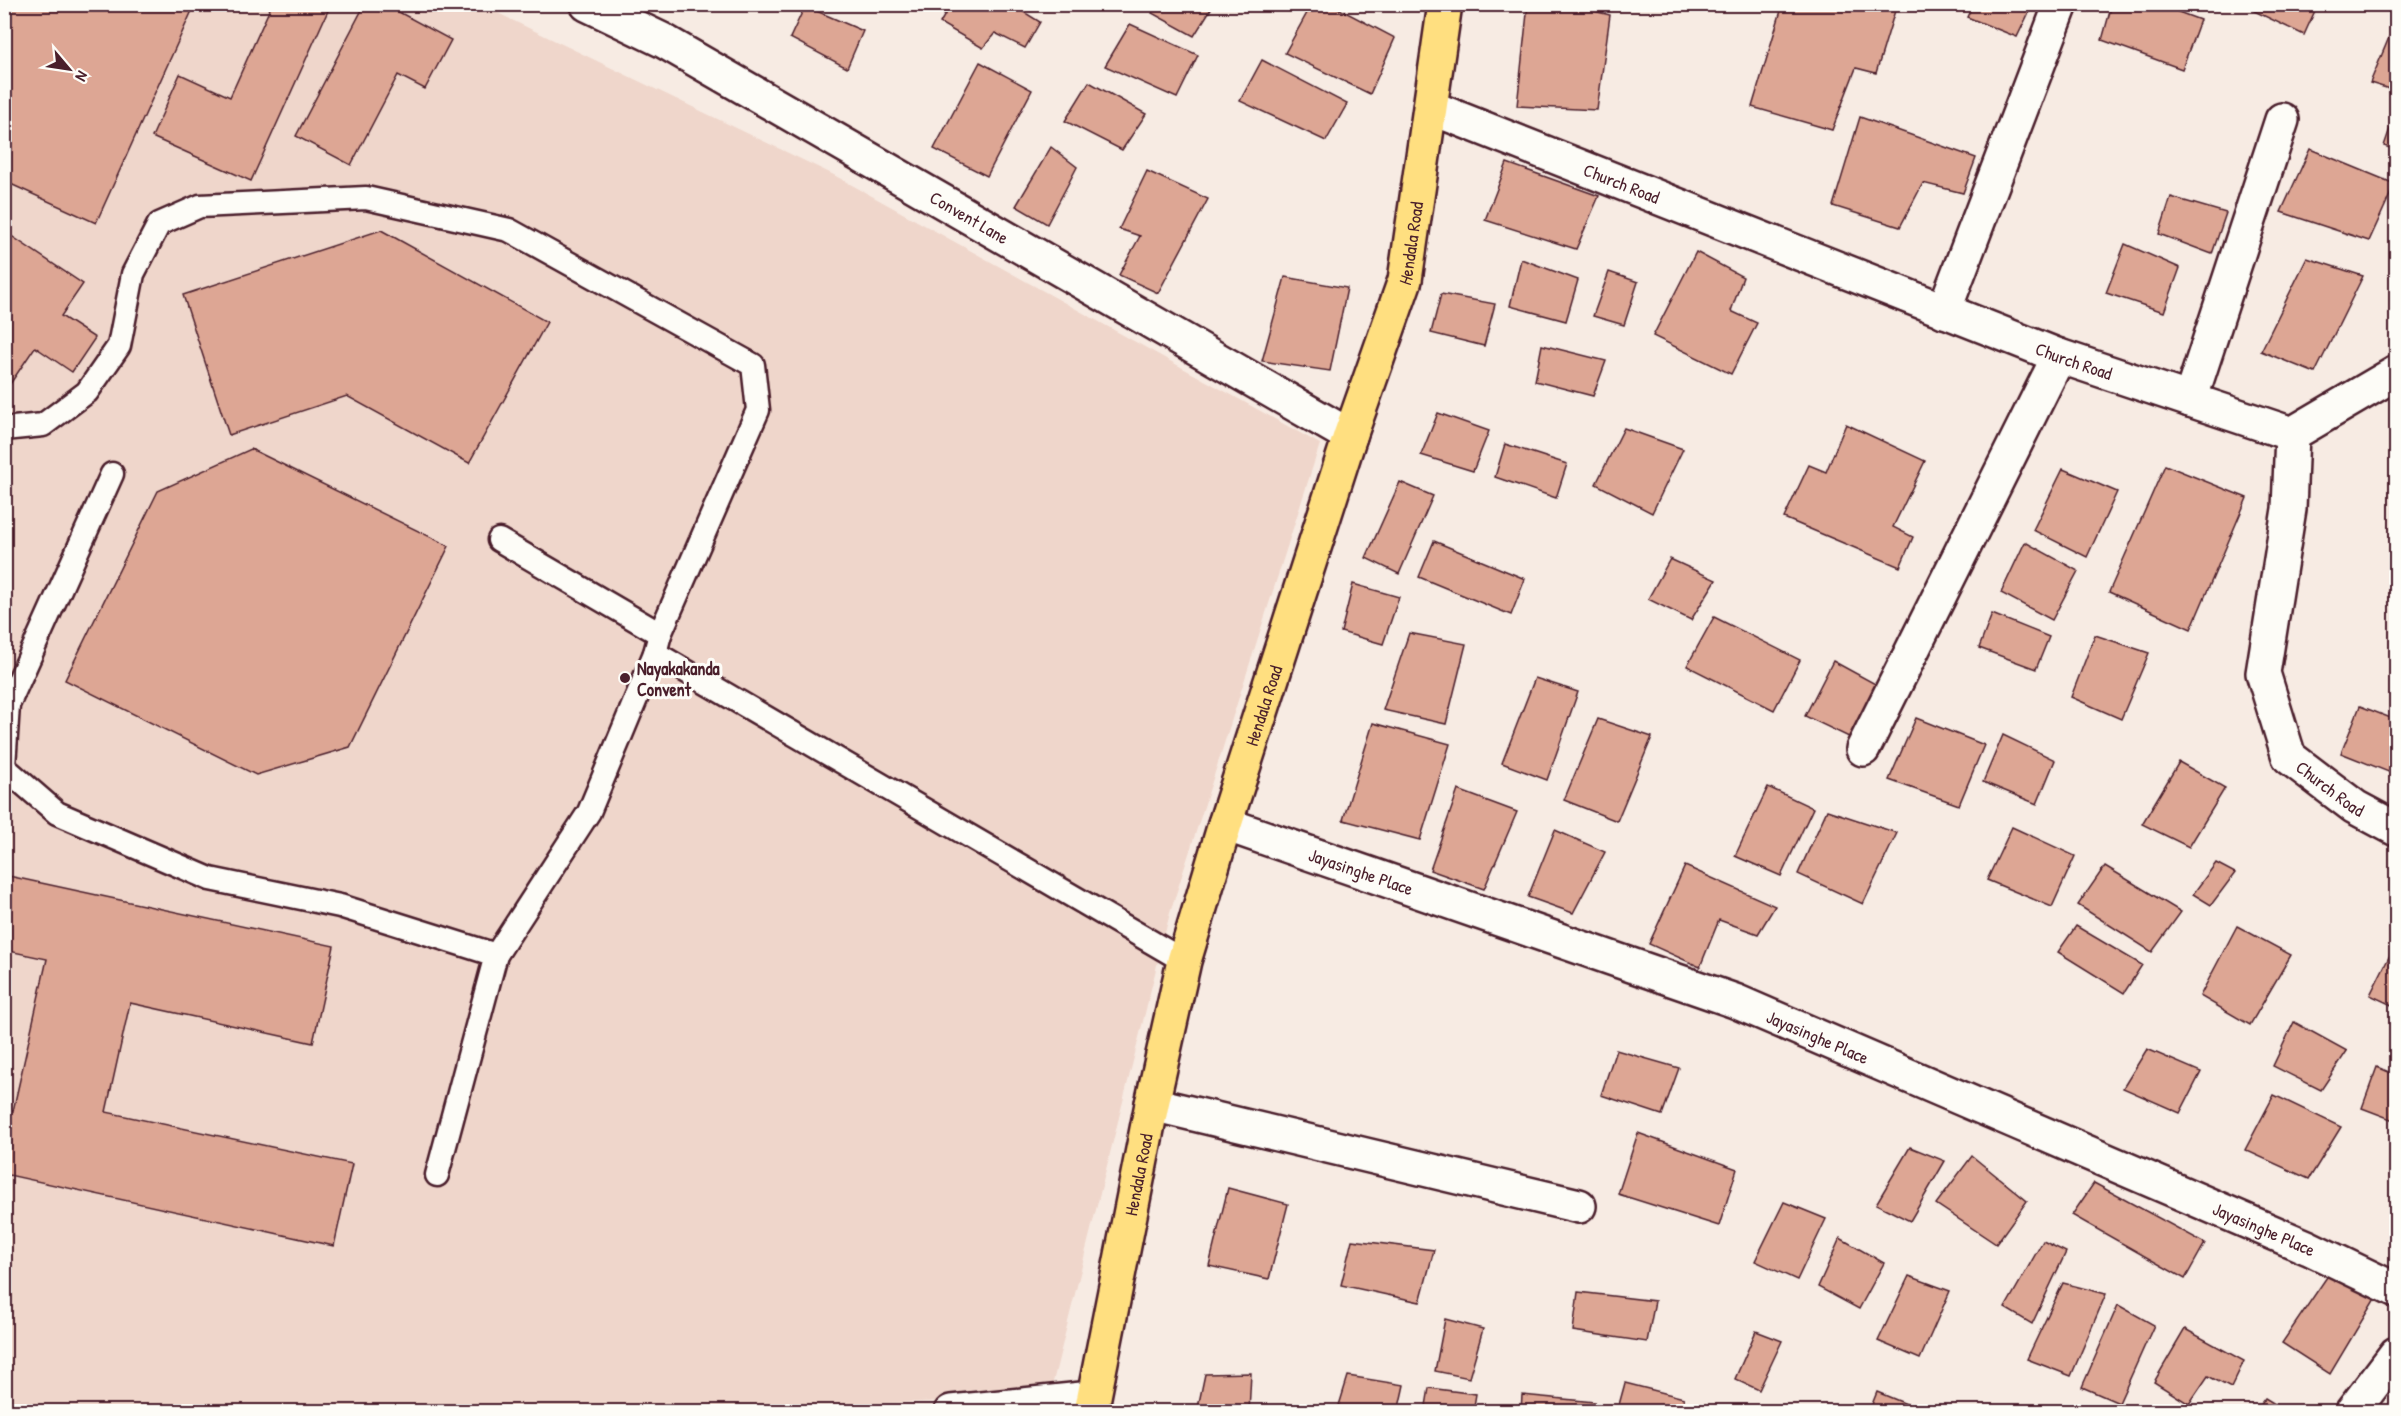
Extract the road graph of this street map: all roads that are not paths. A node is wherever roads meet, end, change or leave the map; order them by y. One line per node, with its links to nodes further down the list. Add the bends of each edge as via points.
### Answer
1 (587, 4): 12 (street, Convent Lane, via 672,46)
2 (1445, 4): 4 (main road, Hendala Road)
3 (2061, 4): 6 (street)
4 (1432, 108): 6 (street, Church Road); 12 (main road, Hendala Road, via 1405,280)
5 (2283, 120): 9 (street)
6 (1944, 311): 7 (street, Church Road)
7 (2059, 356): 9 (street, Church Road); 16 (street)
8 (2397, 373): 11 (street)
9 (2190, 400): 11 (street, Church Road)
10 (4, 429): 15 (lane, via 43,425 87,392 119,346 133,274 159,224 200,206 366,198 509,230 753,365 758,410)
11 (2292, 434): 19 (street, Church Road, via 2289,509 2262,673 2289,757 2355,807)
12 (1350, 436): 18 (main road, Hendala Road)
13 (112, 474): 17 (lane, via 8,705)
14 (499, 540): 15 (lane)
15 (657, 644): 20 (lane, via 589,812); 21 (lane)
16 (1863, 749)
17 (4, 767): 20 (lane, via 57,813 210,879 340,906)
18 (1225, 824): 21 (main road, Hendala Road); 25 (street, Jayasinghe Place, via 1735,1000 2309,1248)
19 (2397, 829)
20 (496, 955): 23 (lane)
21 (1184, 961): 22 (main road, Hendala Road)
22 (1152, 1104): 24 (street); 27 (main road, Hendala Road)
23 (437, 1174)
24 (1579, 1206)
25 (2397, 1290)
26 (2394, 1361): 29 (street)
27 (1092, 1405): 28 (street)
28 (951, 1412)
29 (2352, 1412)

